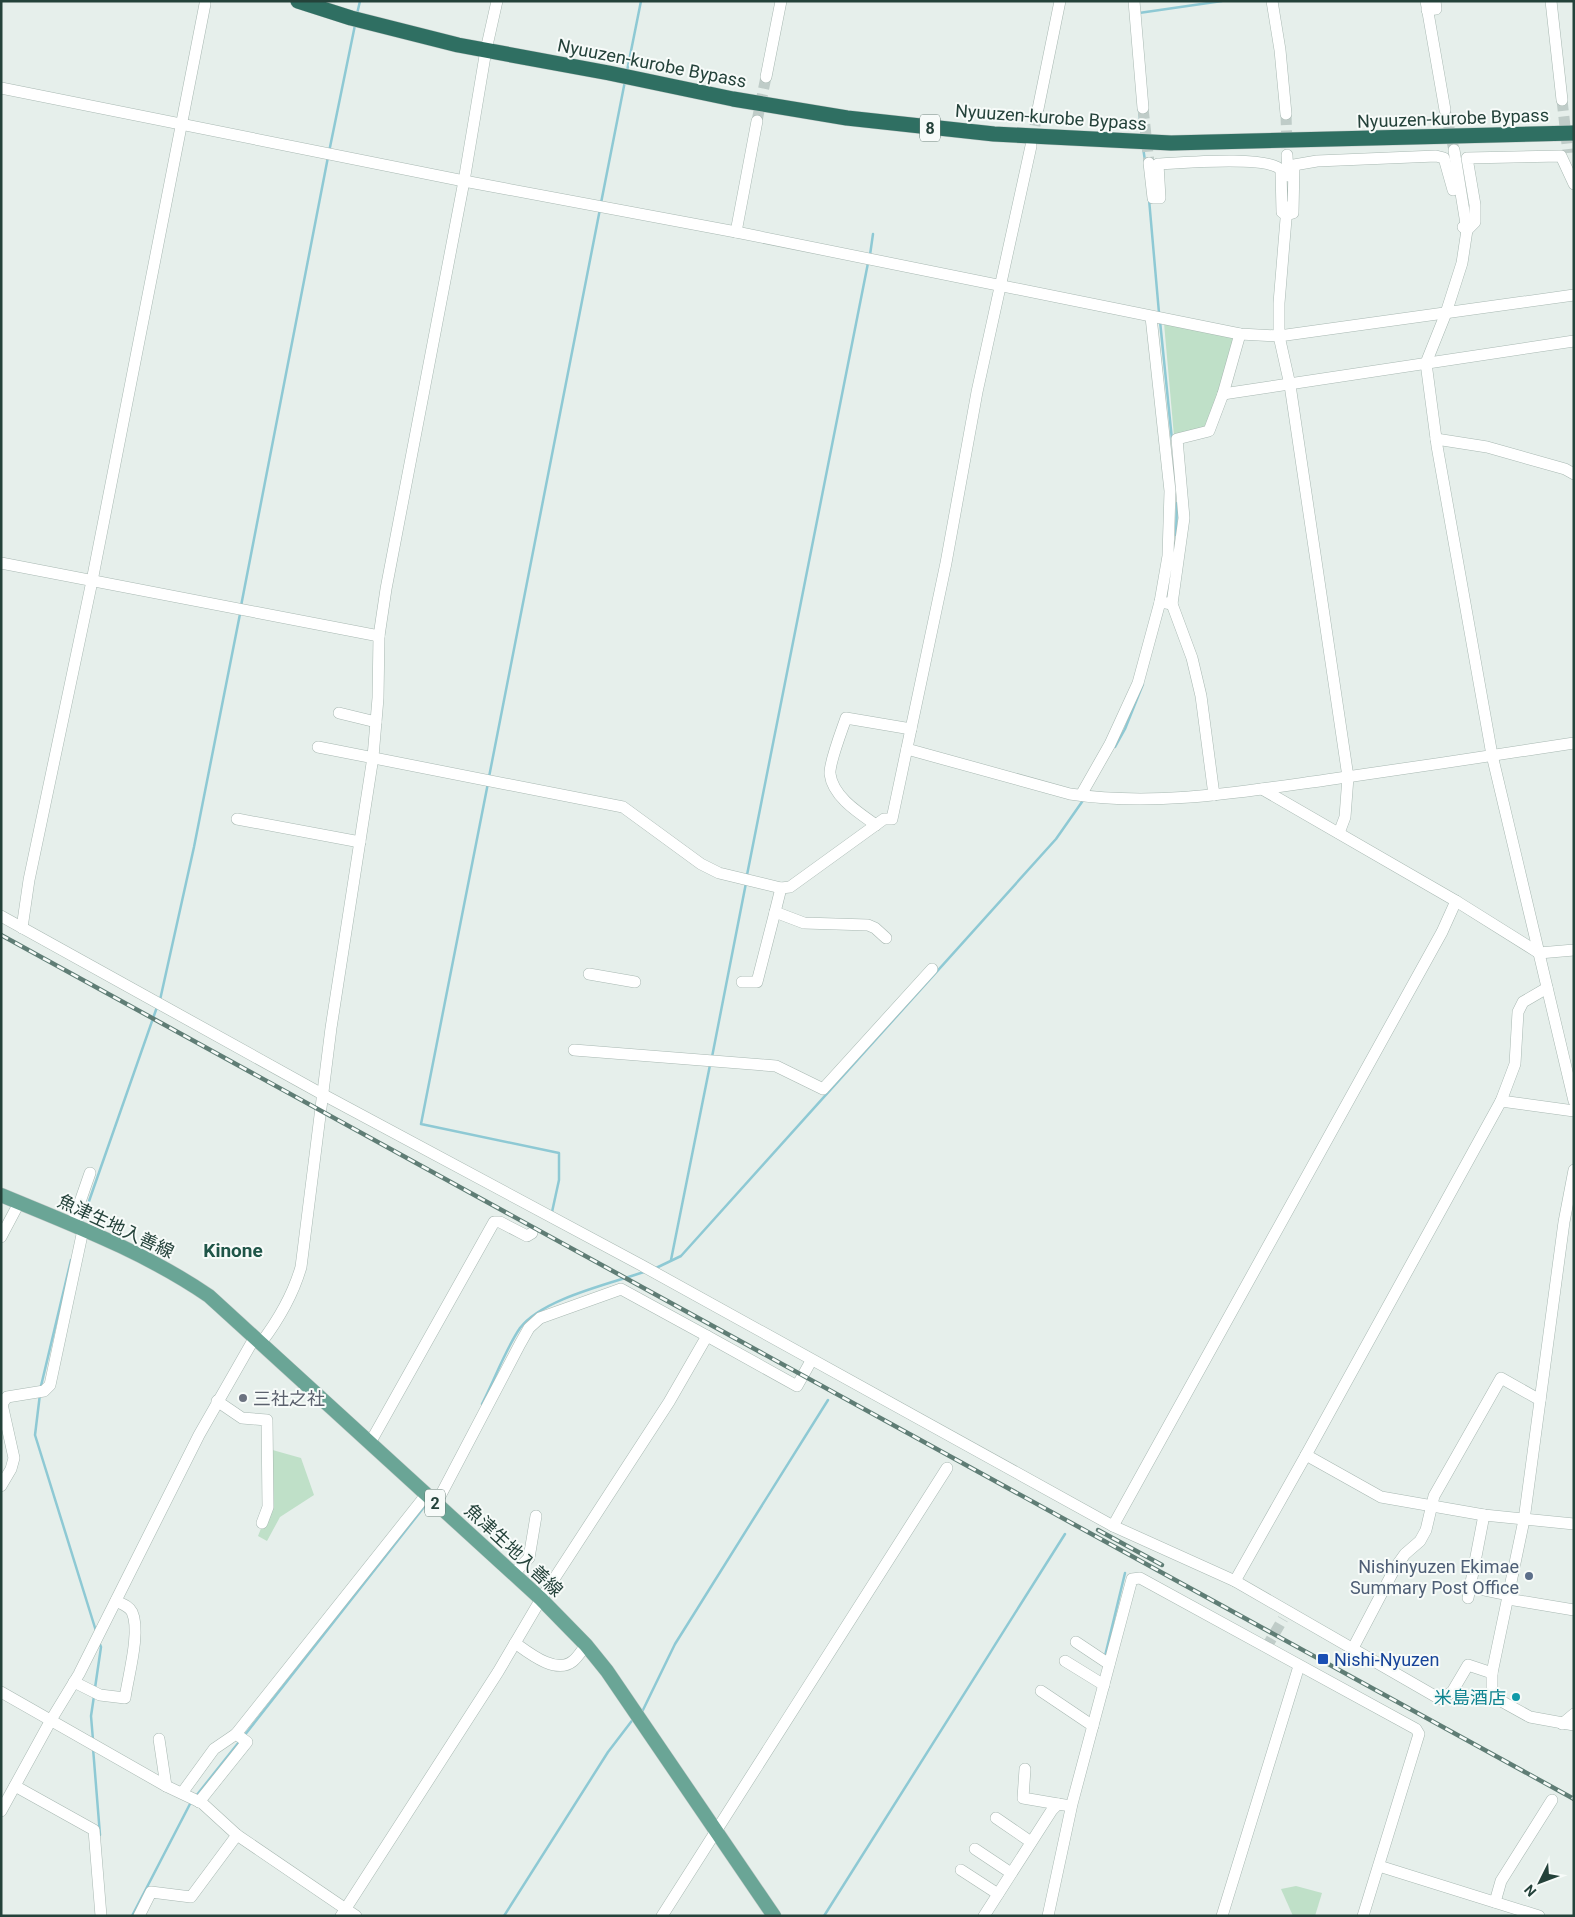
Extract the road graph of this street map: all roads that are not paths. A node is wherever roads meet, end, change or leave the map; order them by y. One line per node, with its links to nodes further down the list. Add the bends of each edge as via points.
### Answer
1 (298, 1): 10 (highway, Nyuuzen-kurobe Bypass / 8, via 352,18)
2 (497, 1): 10 (street)
3 (781, 1): 11 (street)
4 (1060, 1): 15 (street)
5 (1134, 1): 14 (street)
6 (1272, 1): 17 (street)
7 (1551, 1): 13 (street, via 1552,16 1558,16)
8 (206, 4): 19 (street)
9 (1429, 4): 16 (street)
10 (486, 50): 20 (highway, Nyuuzen-kurobe Bypass / 8, via 847,118 994,134 1172,143); 27 (street)
11 (766, 77)
12 (1, 88): 19 (street)
13 (1568, 100)
14 (1143, 108)
15 (1038, 109)
16 (1445, 110)
17 (1286, 114)
18 (757, 121): 31 (street)
19 (181, 124): 27 (street); 45 (street)
20 (1574, 133)
21 (1031, 146): 32 (street)
22 (1454, 150): 30 (street)
23 (1568, 153): 26 (street)
24 (1287, 155): 29 (street)
25 (1149, 163): 29 (street, via 1153,198 1160,198 1158,164 1259,161 1276,165 1281,170 1282,212)
26 (1574, 168)
27 (464, 181): 31 (street); 47 (street)
28 (1574, 184): 30 (street, via 1561,156 1467,158 1475,222)
29 (1286, 215): 30 (street, via 1293,213 1294,165 1317,161 1436,156 1444,158 1452,180 1458,222); 37 (street, via 1279,304)
30 (1466, 230): 34 (street, via 1462,263)
31 (736, 232): 32 (street)
32 (999, 287): 35 (street); 50 (street)
33 (1574, 295): 34 (street)
34 (1446, 313): 37 (street); 39 (street)
35 (1151, 317): 36 (street); 46 (street, via 1170,491)
36 (1240, 334): 37 (street); 41 (street)
37 (1280, 336): 40 (street)
38 (1574, 341): 39 (street)
39 (1426, 364): 40 (street); 42 (street)
40 (1290, 385): 41 (street); 56 (street)
41 (1223, 394): 46 (street, via 1209,431 1177,439 1184,518)
42 (1436, 439): 43 (street, via 1487,447); 54 (street)
43 (1574, 474)
44 (1, 563): 45 (street)
45 (92, 582): 47 (street); 68 (street, via 29,880)
46 (1166, 603): 58 (street, via 1138,683 1110,744); 59 (street, via 1192,658 1201,696)
47 (379, 636): 49 (street)
48 (339, 713): 49 (street)
49 (376, 722): 55 (street)
50 (911, 729): 53 (street); 61 (street, via 846,718 830,773 837,791 850,806)
51 (1574, 743): 54 (street)
52 (318, 747): 55 (street)
53 (907, 749): 58 (street); 61 (street, via 892,820 884,819)
54 (1492, 755): 56 (street); 71 (street)
55 (373, 756): 63 (street); 64 (street, via 623,807 701,864 719,873)
56 (1348, 777): 57 (street); 62 (street, via 1345,817)
57 (1262, 789): 59 (street); 62 (street)
58 (1081, 795): 59 (street, via 1158,800)
59 (1214, 795)
60 (237, 820): 63 (street)
61 (876, 825): 64 (street, via 790,887)
62 (1339, 834): 65 (street)
63 (360, 842): 79 (street)
64 (781, 888): 66 (street)
65 (1456, 901): 71 (street); 106 (street, via 1433,949)
66 (775, 912): 69 (street, via 804,923 868,925); 75 (street, via 757,982)
67 (1, 916): 68 (street)
68 (22, 928): 79 (street)
69 (886, 938)
70 (1574, 950): 71 (street)
71 (1539, 953): 76 (street)
72 (932, 969): 77 (street, via 823,1089 776,1066)
73 (589, 974): 74 (street)
74 (635, 982)
75 (742, 982)
76 (1547, 988): 78 (street); 80 (street, via 1523,1002 1518,1012 1515,1064)
77 (574, 1050)
78 (1569, 1055): 81 (street)
79 (322, 1094): 91 (street, via 302,1267 286,1306); 92 (street)
80 (1501, 1101): 82 (street); 96 (street)
81 (1574, 1101)
82 (1574, 1111)
83 (1574, 1170): 93 (street)
84 (90, 1173): 87 (street)
85 (1, 1195): 86 (main road, 魚津生地入善線 / 2)
86 (19, 1203): 87 (main road, 魚津生地入善線 / 2); 89 (street)
87 (77, 1228): 91 (main road, 魚津生地入善線 / 2, via 139,1254 181,1277); 98 (street, via 50,1385 44,1391 6,1397 2,1404 14,1458)
88 (532, 1233): 95 (street, via 527,1236 494,1222)
89 (1, 1237)
90 (707, 1336): 92 (street, via 798,1386); 99 (street, via 621,1289 540,1318 529,1328); 111 (street, via 669,1402)
91 (258, 1340): 94 (street); 95 (main road, 魚津生地入善線 / 2)
92 (812, 1361): 106 (street)
93 (1540, 1400): 100 (street, via 1501,1378 1434,1496); 103 (street)
94 (217, 1401): 104 (street, via 242,1418 267,1420 268,1507); 112 (street)
95 (370, 1444): 99 (main road, 魚津生地入善線 / 2)
96 (1306, 1455): 100 (street, via 1381,1497); 109 (street)
97 (947, 1468): 144 (street)
98 (1, 1486)
99 (431, 1499): 108 (main road, 魚津生地入善線 / 2); 132 (street)
100 (1431, 1507): 101 (street); 118 (street, via 1420,1541 1394,1568)
101 (1484, 1515): 103 (street); 110 (street, via 1469,1592)
102 (536, 1516): 108 (street, via 529,1558)
103 (1524, 1520): 105 (street); 110 (street)
104 (262, 1523)
105 (1574, 1524)
106 (1113, 1526): 107 (street)
107 (1210, 1570): 109 (street); 114 (street, via 1214,1576 1284,1618 1326,1638)
108 (513, 1574): 111 (main road, 魚津生地入善線 / 2)
109 (1235, 1581): 114 (street)
110 (1508, 1597): 113 (street); 122 (street)
111 (541, 1599): 116 (street); 117 (main road, 魚津生地入善線 / 2)
112 (116, 1601): 123 (street); 123 (street, via 128,1607 136,1628 125,1698 100,1695)
113 (1574, 1610)
114 (1332, 1635): 118 (street)
115 (1076, 1642): 120 (street)
116 (515, 1643): 117 (street, via 534,1656 562,1665 572,1662); 153 (street)
117 (586, 1645): 144 (main road, 魚津生地入善線 / 2, via 639,1715)
118 (1353, 1648): 122 (street, via 1440,1699 1452,1692 1468,1665)
119 (1065, 1661): 124 (street)
120 (1109, 1664): 121 (street, via 1132,1579 1140,1578); 124 (street)
121 (1299, 1666): 148 (street, via 1416,1729 1419,1734); 162 (street)
122 (1492, 1673): 129 (street, via 1492,1696 1530,1717)
123 (74, 1682): 128 (street)
124 (1104, 1685): 130 (street)
125 (1041, 1691): 130 (street)
126 (1, 1692): 128 (street)
127 (1574, 1714): 129 (street)
128 (51, 1720): 135 (street); 136 (street)
129 (1562, 1724): 131 (street)
130 (1093, 1726): 141 (street)
131 (1574, 1726)
132 (236, 1734): 137 (street, via 214,1749); 139 (street, via 247,1742)
133 (159, 1739): 136 (street)
134 (1025, 1769): 140 (street, via 1022,1798)
135 (15, 1786): 142 (street); 155 (street, via 94,1830)
136 (166, 1786): 137 (street)
137 (182, 1793): 139 (street)
138 (1552, 1800): 152 (street, via 1501,1881)
139 (199, 1802): 145 (street)
140 (1058, 1804): 141 (street); 146 (street)
141 (1072, 1806): 161 (street)
142 (1, 1811)
143 (996, 1818): 146 (street)
144 (716, 1833): 158 (street); 159 (main road, 魚津生地入善線 / 2)
145 (237, 1835): 153 (street); 156 (street, via 191,1896 151,1892)
146 (1031, 1842): 150 (street)
147 (975, 1849): 150 (street)
148 (1379, 1866): 152 (street); 163 (street)
149 (961, 1870): 151 (street)
150 (1011, 1873): 151 (street)
151 (998, 1894): 160 (street)
152 (1495, 1902): 154 (street)
153 (343, 1912): 157 (street)
154 (1511, 1912): 164 (street)
155 (101, 1916)
156 (139, 1916)
157 (356, 1916)
158 (662, 1916)
159 (774, 1916)
160 (984, 1916)
161 (1048, 1916)
162 (1222, 1916)
163 (1363, 1916)
164 (1539, 1916)

